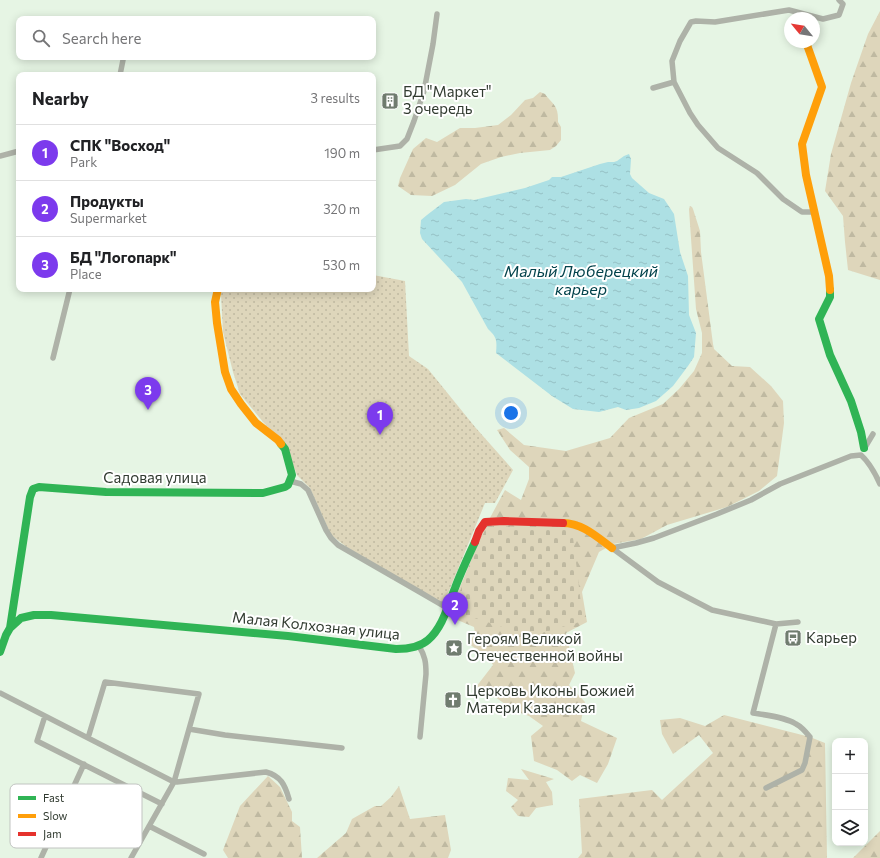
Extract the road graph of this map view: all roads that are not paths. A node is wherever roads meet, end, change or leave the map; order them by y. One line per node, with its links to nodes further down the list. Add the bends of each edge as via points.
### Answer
1 (839, 0): 6 (street, via 843,4 839,15 823,18 789,10 715,22 691,22 672,61)
2 (437, 14): 8 (street, via 424,91 406,139 400,146)
3 (808, 48): 11 (street, via 822,87 802,144)
4 (123, 60): 5 (street)
5 (121, 72)
6 (674, 82): 7 (street); 11 (street, via 698,125 718,148 757,173 783,199 802,212)
7 (653, 88)
8 (376, 150)
9 (16, 152): 10 (street)
10 (0, 156)
11 (814, 212): 16 (street, via 829,276 830,297 819,320 830,355 851,402)
12 (69, 292): 14 (street)
13 (217, 292): 17 (street, via 215,302 217,323 229,383 256,423 278,440 285,449 292,475)
14 (53, 358)
15 (873, 434): 16 (street)
16 (862, 451): 18 (street); 19 (street, via 786,482 718,514 636,544)
17 (290, 481): 20 (street, via 301,484 308,490 326,530 338,545); 23 (street, Садовая улица, via 285,487 263,493 106,492 39,487 33,489)
18 (880, 484)
19 (612, 548): 20 (street, Малая Колхозная улица, via 577,525 485,522); 22 (street, via 658,582 712,610)
20 (447, 608): 24 (street, Малая Колхозная улица, via 436,630)
21 (798, 622): 22 (street)
22 (776, 624): 36 (street, via 753,713 795,723 810,737 802,770)
23 (10, 628): 24 (street, Малая Колхозная улица, via 21,618 51,615 288,636 396,649); 25 (street)
24 (419, 646): 29 (street, via 426,659)
25 (0, 652)
26 (0, 693): 27 (street)
27 (45, 716): 30 (street); 32 (street, via 37,741)
28 (189, 729): 30 (street, via 199,694 105,682); 31 (street); 33 (street)
29 (420, 737)
30 (88, 738): 33 (street)
31 (342, 748)
32 (84, 764): 34 (street); 35 (street)
33 (174, 782): 38 (street, via 266,772 282,781); 39 (street)
34 (75, 784)
35 (123, 784)
36 (766, 788)
37 (142, 794): 39 (street)
38 (289, 799)
39 (162, 804): 40 (street)
40 (149, 826): 41 (street); 44 (street)
41 (142, 838)
42 (46, 848): 45 (street)
43 (137, 848): 46 (street)
44 (204, 854)
45 (41, 858)
46 (131, 858)

